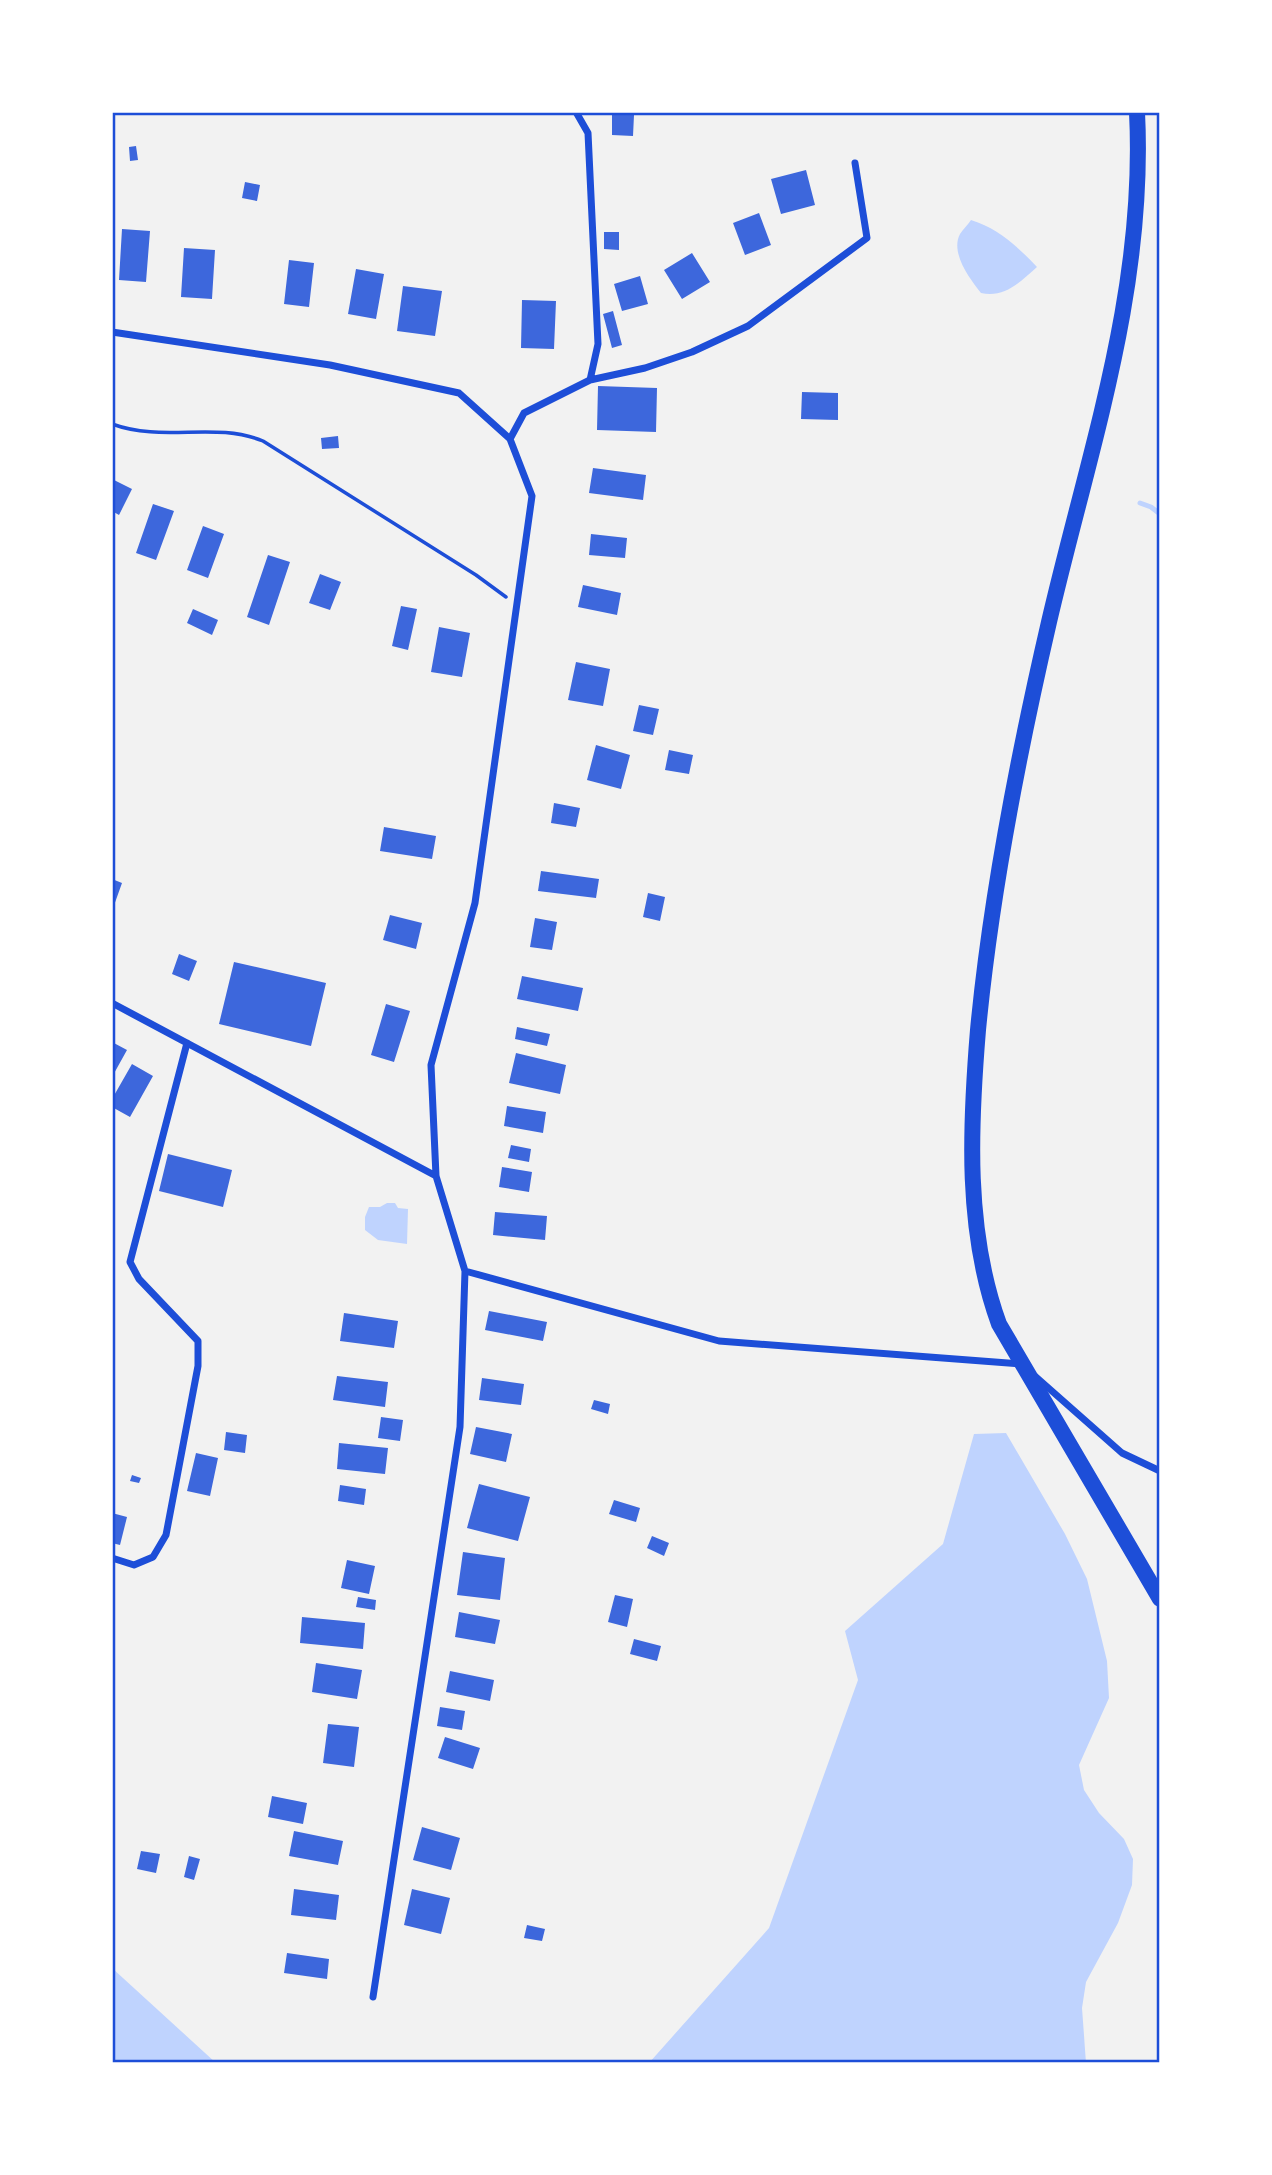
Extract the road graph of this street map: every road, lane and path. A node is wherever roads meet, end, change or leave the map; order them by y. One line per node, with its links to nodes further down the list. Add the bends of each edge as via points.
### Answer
1 (576, 112): 5 (street, via 587,133 598,344)
2 (1137, 112): 13 (main road, via 1138,191 1127,299 1018,762 982,995 972,1131 977,1235 988,1295)
3 (855, 163): 5 (street, via 867,238 748,326 692,352)
4 (112, 332): 7 (street, via 330,365 459,393)
5 (590, 380): 7 (street, via 524,413)
6 (112, 424): 8 (path, via 153,434 244,434 263,442)
7 (510, 439): 8 (street, via 532,496)
8 (517, 605): 11 (street, via 475,903 431,1065)
9 (112, 1003): 10 (street)
10 (187, 1043): 11 (street); 15 (street, via 130,1262 139,1279 198,1340 198,1366 166,1535 153,1557 134,1565)
11 (436, 1175): 12 (street)
12 (465, 1271): 13 (street, via 719,1341); 17 (street, via 460,1427)
13 (1022, 1364): 14 (street, via 1122,1453); 16 (main road)
14 (1160, 1471)
15 (112, 1558)
16 (1160, 1600)
17 (373, 1997)

